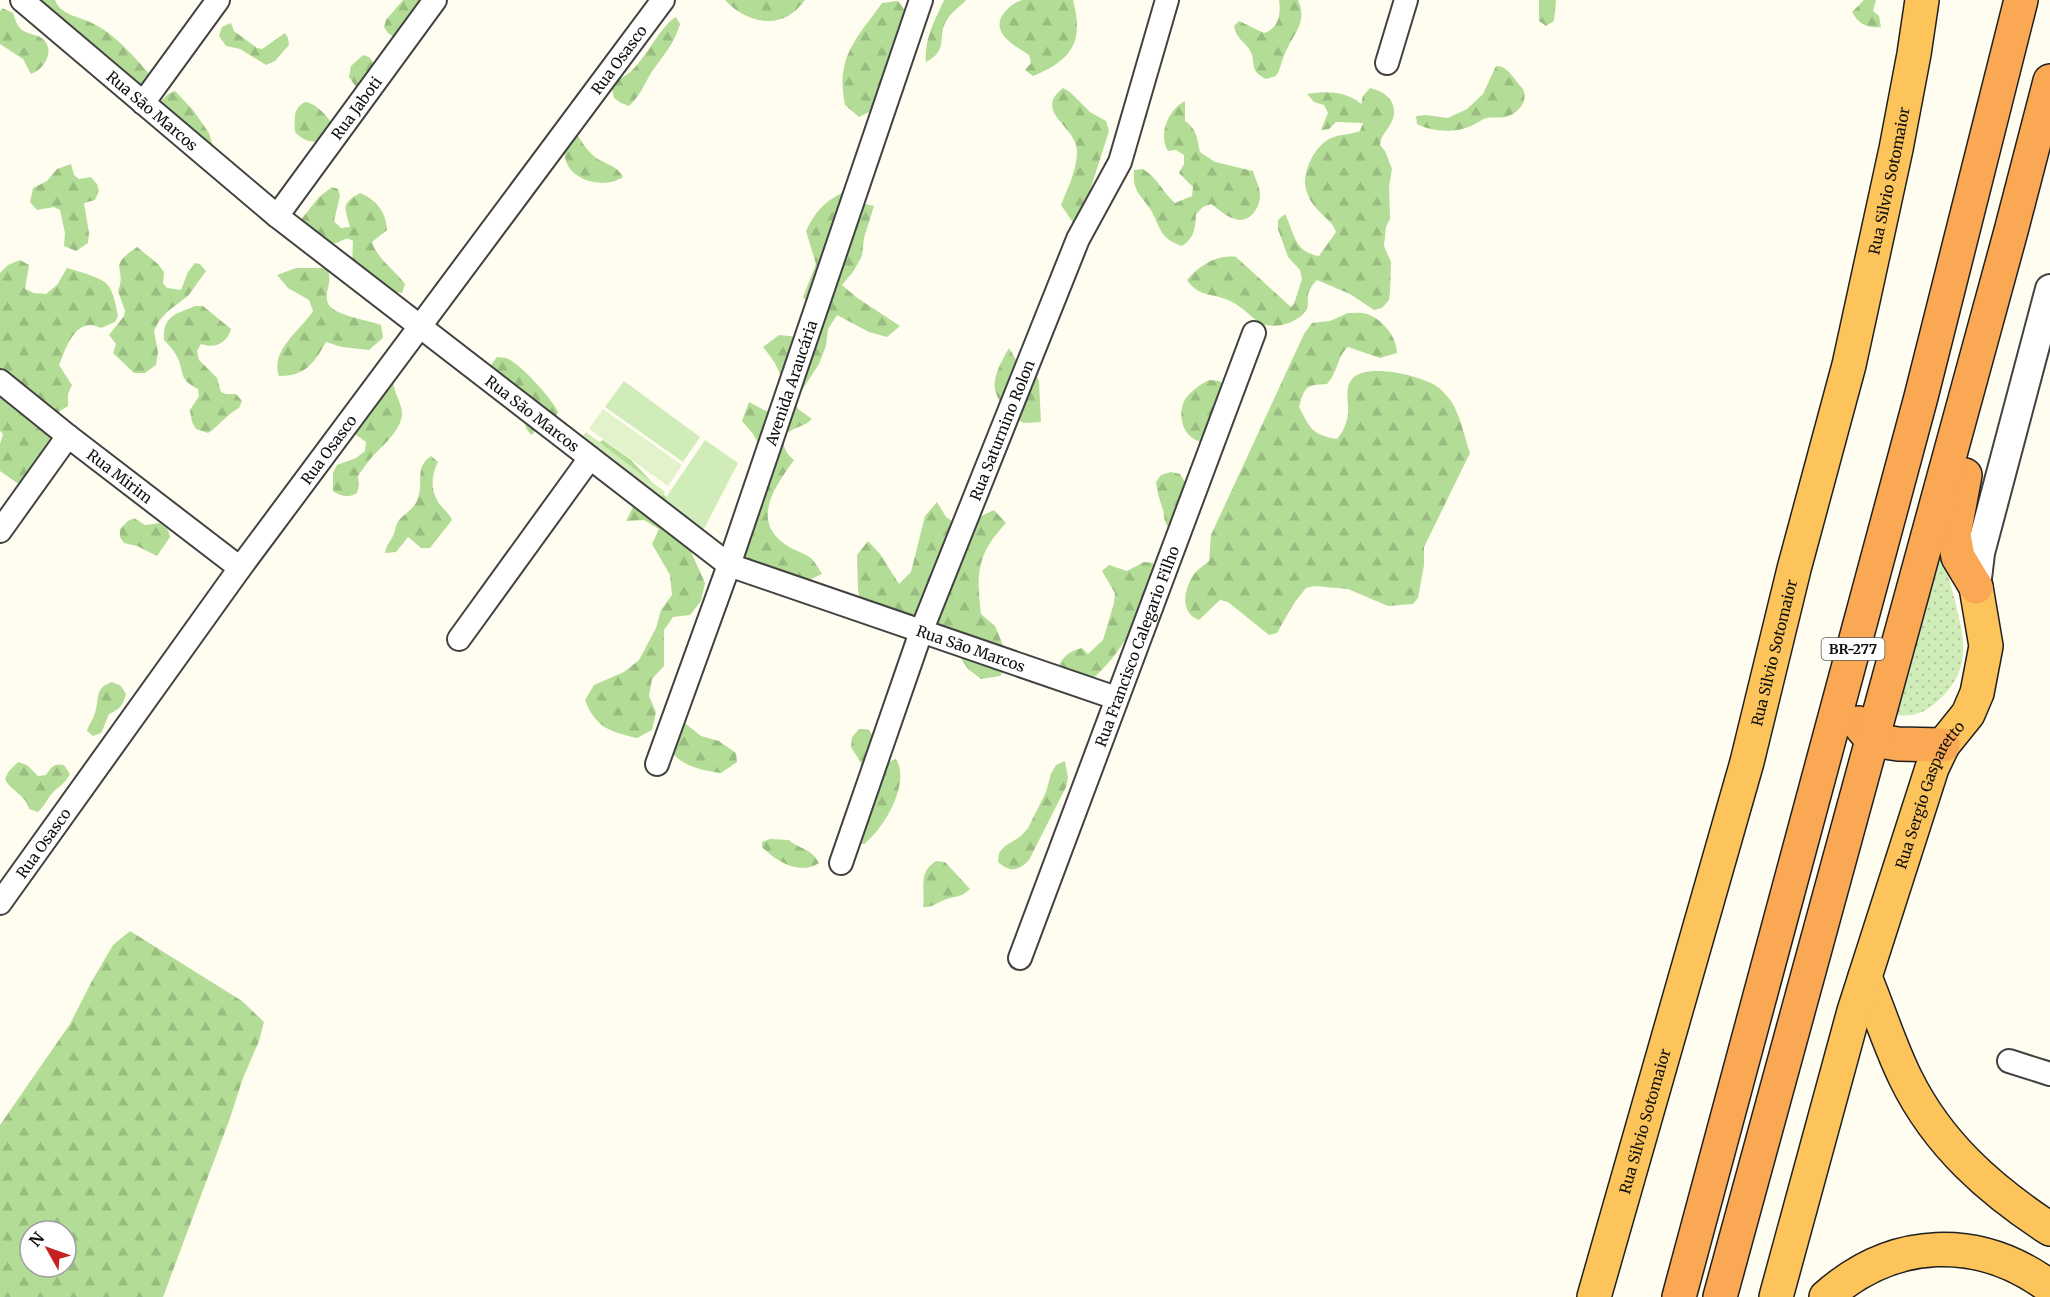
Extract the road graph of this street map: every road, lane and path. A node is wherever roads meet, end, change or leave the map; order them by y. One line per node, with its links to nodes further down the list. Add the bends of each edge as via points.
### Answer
1 (22, 0): 12 (street, Rua São Marcos)
2 (218, 0): 12 (street)
3 (435, 0): 13 (street, Rua Jaboti)
4 (663, 0): 16 (street, Rua Osasco)
5 (921, 0): 23 (street, Avenida Araucária)
6 (1167, 0): 26 (street, Rua Saturnino Rolon, via 1120,162 1078,239)
7 (1406, 0): 10 (street)
8 (1922, 0): 40 (highway, Rua Silvio Sotomaior, via 1896,149 1849,365 1747,762)
9 (2022, 0): 19 (highway, BR-277)
10 (1386, 63)
11 (2050, 81): 14 (highway, BR-277)
12 (143, 103): 13 (street, Rua São Marcos)
13 (278, 216): 16 (street, Rua São Marcos)
14 (2012, 231): 25 (highway, via 1996,354 1954,535 1958,557); 29 (highway, BR-277)
15 (2050, 289): 25 (street, Rua Sergio Gasparetto, via 1980,553)
16 (420, 328): 21 (street, Rua São Marcos); 24 (street, Rua Osasco)
17 (1254, 333): 28 (street, Rua Francisco Calegario Filho)
18 (0, 381): 20 (street, Rua Mirim)
19 (1921, 397): 29 (highway, via 1905,502 1854,702 1854,719); 41 (highway, BR-277)
20 (68, 436): 22 (street); 24 (street, Rua Mirim)
21 (590, 458): 23 (street, Rua São Marcos); 27 (street)
22 (0, 531)
23 (729, 565): 26 (street, Rua São Marcos); 31 (street, Avenida Araucária)
24 (240, 568): 33 (street, Rua Osasco)
25 (1976, 587): 30 (highway, Rua Sergio Gasparetto, via 1986,646 1977,693 1968,714)
26 (921, 633): 28 (street, Rua São Marcos); 32 (street, Rua Saturnino Rolon)
27 (459, 639)
28 (1116, 698): 34 (street, Rua Francisco Calegario Filho)
29 (1872, 740): 30 (highway); 42 (highway, BR-277)
30 (1943, 745): 35 (highway, Rua Sergio Gasparetto, via 1932,768)
31 (657, 764)
32 (841, 863)
33 (0, 903)
34 (1020, 958)
35 (1865, 977): 38 (highway, via 1906,1078 1942,1137 1995,1190); 43 (highway, Rua Sergio Gasparetto)
36 (2009, 1061): 37 (street)
37 (2050, 1074)
38 (2050, 1228)
39 (2050, 1287): 44 (highway, via 1996,1257 1964,1250 1931,1249 1868,1268)
40 (1594, 1297)
41 (1679, 1297)
42 (1720, 1297)
43 (1776, 1297)
44 (1826, 1297)

